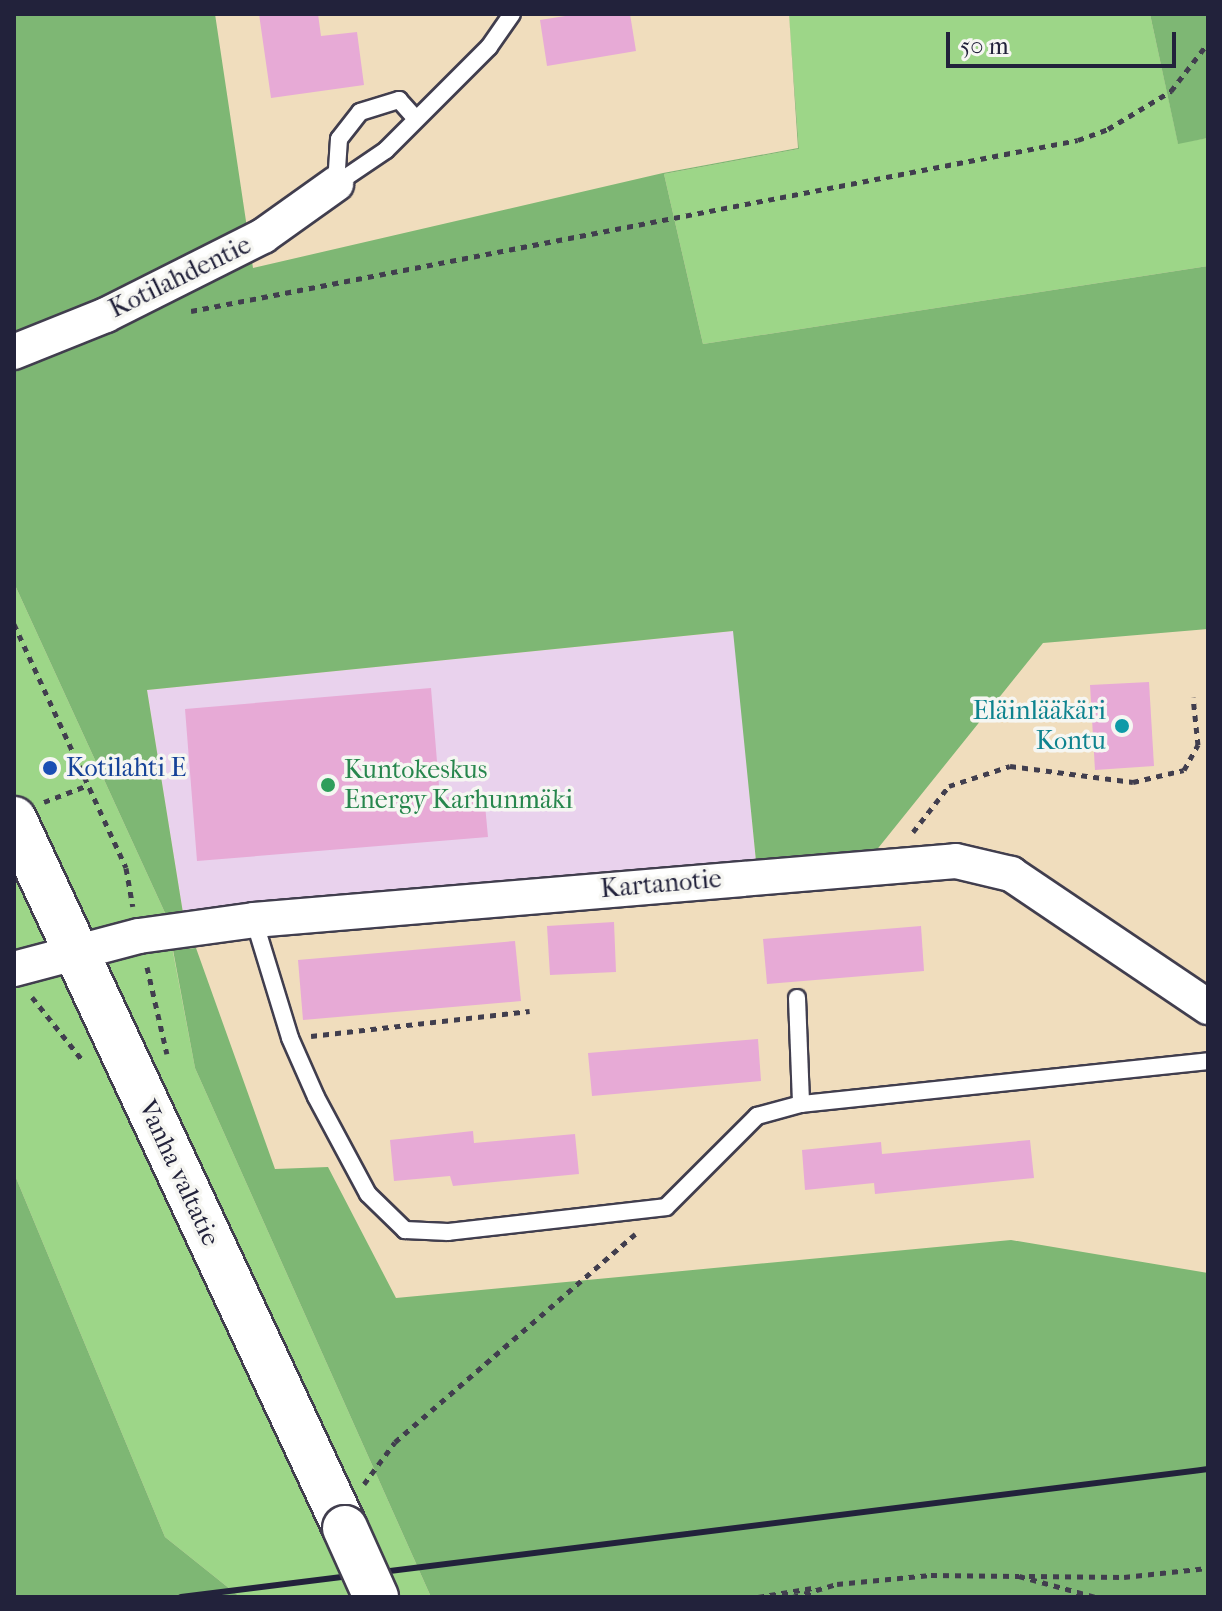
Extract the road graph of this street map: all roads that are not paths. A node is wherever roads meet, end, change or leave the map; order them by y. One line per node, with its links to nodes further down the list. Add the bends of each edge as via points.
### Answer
1 (512, 14): 2 (lane, via 489,47)
2 (415, 118): 3 (lane, via 386,150); 3 (lane, via 399,100 360,112 339,139)
3 (336, 184): 4 (street, Kotilahdentie, via 263,236 106,315)
4 (14, 352)
5 (21, 814): 7 (main road, Vanha valtatie)
6 (254, 920): 7 (street, Kartanotie, via 139,936); 10 (street, Kartanotie, via 956,861 1011,874); 12 (lane, via 290,1038 368,1194 405,1230 448,1232 666,1207 757,1116)
7 (75, 952): 8 (street, Kartanotie); 13 (main road, Vanha valtatie, bridge, via 351,1511)
8 (14, 969)
9 (797, 998): 12 (lane)
10 (1208, 1007)
11 (1208, 1061): 12 (lane)
12 (801, 1104)
13 (376, 1597)

